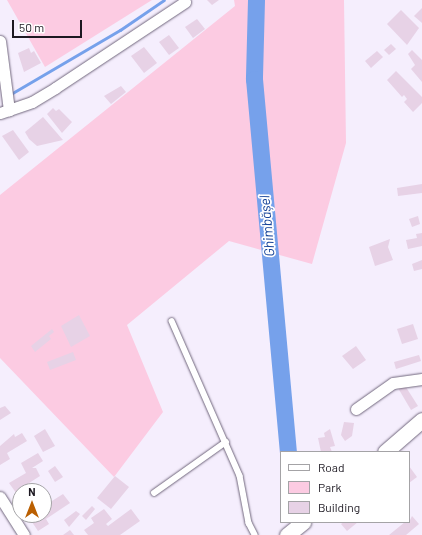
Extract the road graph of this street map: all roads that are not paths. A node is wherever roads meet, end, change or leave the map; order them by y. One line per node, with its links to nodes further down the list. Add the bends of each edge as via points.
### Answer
1 (185, 2): 3 (street, via 32,102)
2 (0, 41): 3 (street)
3 (7, 103)
4 (172, 321): 8 (lane)
5 (422, 379): 6 (street, via 392,383)
6 (356, 408)
7 (422, 420): 9 (street)
8 (226, 442): 10 (lane); 14 (lane, via 240,476 249,523)
9 (386, 451)
10 (154, 493)
11 (0, 497): 13 (street)
12 (302, 523): 15 (street)
13 (24, 535)
14 (255, 535)
15 (287, 535)

